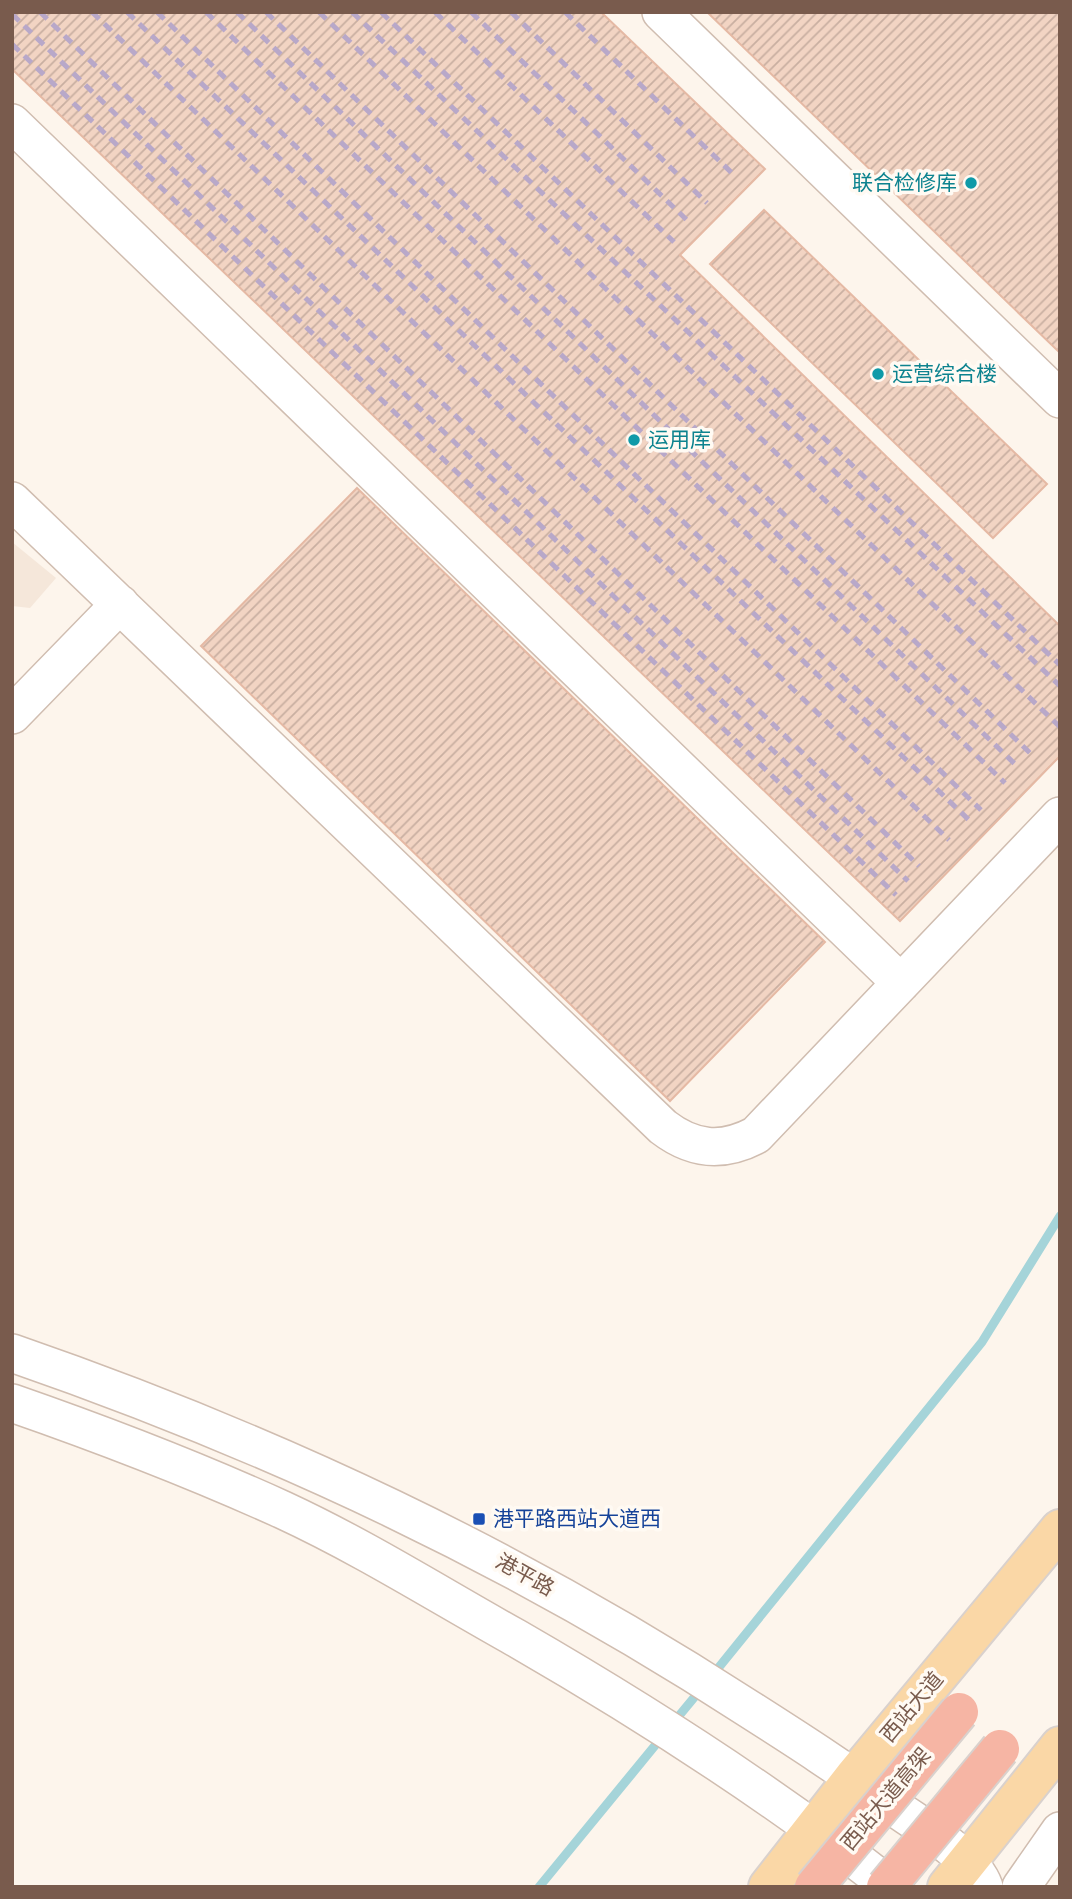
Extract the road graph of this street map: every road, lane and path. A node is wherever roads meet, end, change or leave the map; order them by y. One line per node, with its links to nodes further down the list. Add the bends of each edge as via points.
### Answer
1 (661, 12): 3 (street)
2 (12, 122): 8 (street)
3 (1060, 399)
4 (12, 501): 5 (street)
5 (120, 604): 6 (street); 8 (street, via 663,1127 692,1145 724,1147 755,1135)
6 (12, 715)
7 (1060, 816): 8 (street)
8 (901, 983)
9 (12, 1353): 15 (street, 港平路, via 308,1468 466,1543 669,1657)
10 (12, 1403): 16 (street, via 178,1464 286,1511 629,1703)
11 (1060, 1529): 15 (main road, 西站大道)
12 (959, 1712): 20 (highway, 西站大道高架, bridge)
13 (1060, 1746): 18 (main road)
14 (1000, 1749): 21 (highway, bridge)
15 (854, 1777): 16 (main road, 西站大道); 18 (street, 港平路)
16 (815, 1827): 19 (main road, 西站大道); 21 (street)
17 (1060, 1831): 22 (street)
18 (966, 1878)
19 (768, 1887)
20 (814, 1887)
21 (888, 1887)
22 (1021, 1887)

